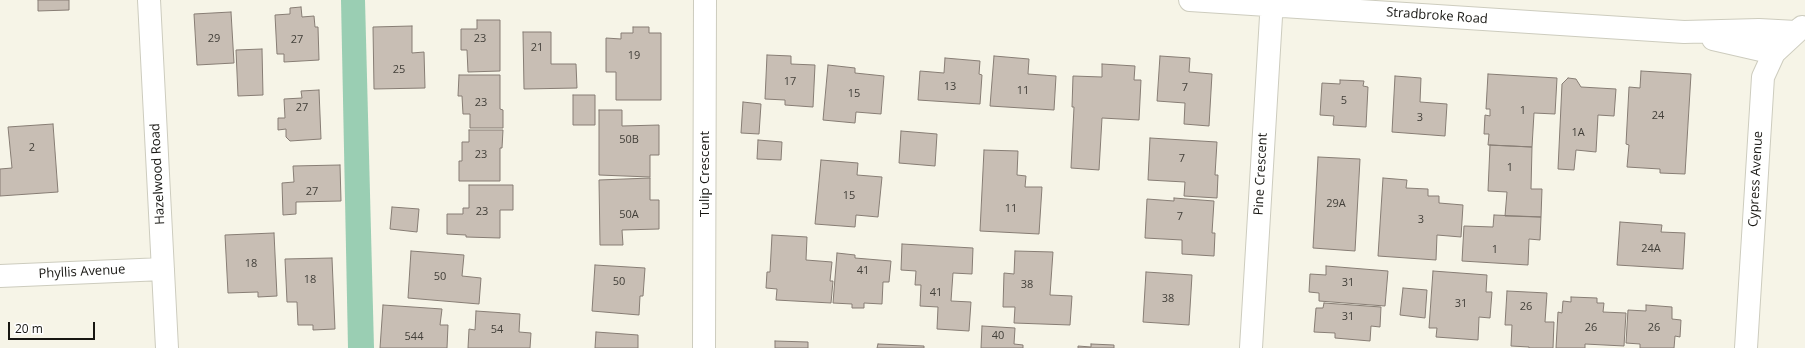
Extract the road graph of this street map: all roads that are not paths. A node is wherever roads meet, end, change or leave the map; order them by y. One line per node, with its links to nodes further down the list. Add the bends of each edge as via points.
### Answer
1 (149, 0): 8 (street, Hazelwood Road)
2 (705, 0): 11 (street, Tulip Crescent)
3 (1190, 0): 4 (street, Stradbroke Road)
4 (1272, 3): 6 (street, Stradbroke Road); 12 (street, Pine Crescent)
5 (1801, 28): 6 (street, Stradbroke Road); 7 (street, Cypress Avenue)
6 (1684, 32): 7 (street, Stradbroke Road)
7 (1774, 53): 13 (street, Cypress Avenue, via 1763,77 1761,92)
8 (163, 268): 9 (street, Phyllis Avenue); 10 (street, Hazelwood Road)
9 (0, 276)
10 (167, 348)
11 (704, 348)
12 (1251, 348)
13 (1746, 348)

